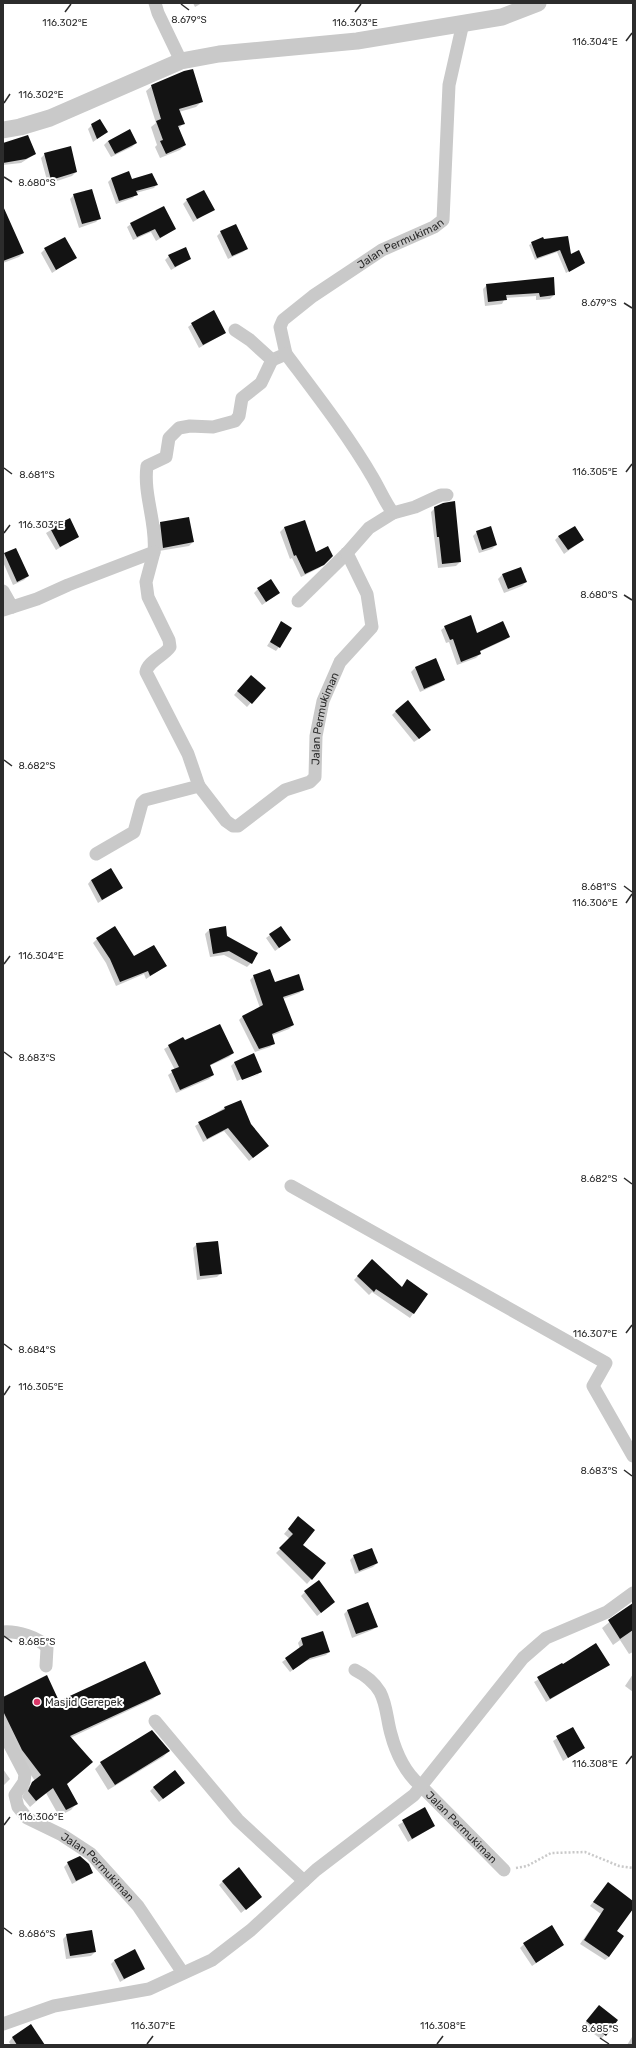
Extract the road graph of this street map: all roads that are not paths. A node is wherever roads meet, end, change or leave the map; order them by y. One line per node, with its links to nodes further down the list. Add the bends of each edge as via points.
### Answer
1 (155, 3): 4 (street)
2 (538, 3): 3 (street, via 502,17)
3 (463, 23): 4 (street, via 357,41); 7 (street, Jalan Permukiman, via 449,85 443,220 434,227 382,250 313,296 283,320 280,327)
4 (181, 60): 5 (street, via 50,118)
5 (3, 130)
6 (235, 330): 8 (street)
7 (286, 354): 8 (street); 10 (street, Jalan Permukiman, via 369,472)
8 (272, 360): 11 (street, Jalan Permukiman, via 261,384 242,398 235,421 213,427 179,428 169,438 166,457 147,466 147,500 155,539)
9 (447, 495): 10 (street)
10 (393, 513): 12 (street, via 369,528)
11 (154, 552): 15 (street); 16 (street, Jalan Permukiman, via 146,582 148,597 170,647 150,664 146,672 188,754)
12 (347, 553): 14 (street); 16 (street, Jalan Permukiman, via 366,594 372,627 340,662 323,700 316,736 316,777 310,782 285,790 238,826 226,820)
13 (3, 591): 15 (street)
14 (298, 601)
15 (8, 609)
16 (199, 786): 17 (street, via 145,800 134,832)
17 (96, 854)
18 (291, 1186): 19 (street, via 606,1363 593,1386)
19 (633, 1456)
20 (633, 1592): 26 (street, via 607,1612 546,1638 523,1658)
21 (3, 1632): 22 (street, via 42,1642 47,1648)
22 (46, 1666)
23 (355, 1670): 26 (street, Jalan Permukiman, via 366,1676 380,1693 396,1748 411,1778)
24 (155, 1722): 28 (street, via 238,1820)
25 (3, 1732): 29 (street, Jalan Permukiman, via 25,1774 24,1782 15,1795 21,1813 91,1854 138,1906)
26 (421, 1786): 27 (street, Jalan Permukiman); 28 (street, via 414,1795)
27 (504, 1870)
28 (304, 1881): 29 (street, via 212,1960)
29 (183, 1973): 30 (street, via 149,1989 54,2006)
30 (3, 2024)

